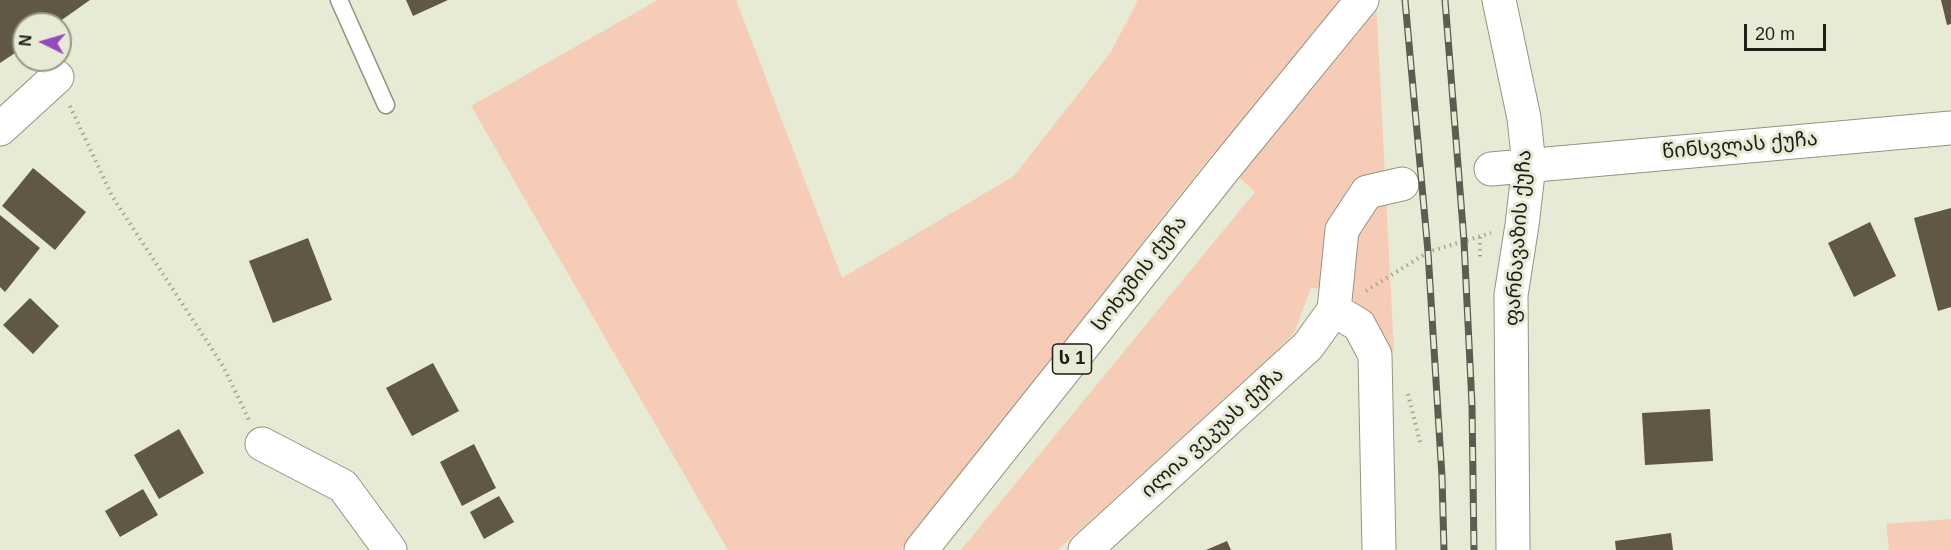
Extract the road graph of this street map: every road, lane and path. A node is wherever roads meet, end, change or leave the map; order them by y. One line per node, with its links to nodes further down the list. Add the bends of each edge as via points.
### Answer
1 (339, 0): 5 (lane)
2 (1362, 0): 17 (main road, სოხუმის ქუჩა / ს 1)
3 (1499, 0): 8 (main road, ფარნავაზის ქუჩა, via 1524,118)
4 (57, 77): 7 (main road); 15 (path, via 112,196 223,366)
5 (386, 105)
6 (1951, 128): 8 (main road, წინსვლას ქუჩა)
7 (0, 129)
8 (1529, 165): 9 (main road, წინსვლას ქუჩა); 11 (main road, ფარნავაზის ქუჩა)
9 (1491, 169)
10 (1402, 184): 14 (main road, via 1367,192 1342,230)
11 (1522, 225): 12 (path); 20 (main road, ფარნავაზის ქუჩა, via 1511,295)
12 (1480, 237): 13 (path); 14 (path, via 1428,252)
13 (1480, 259)
14 (1334, 310): 18 (main road, ილია ვეკუას ქუჩა, via 1308,346); 19 (main road, via 1359,325 1375,355)
15 (262, 444): 16 (main road, via 343,486)
16 (390, 550)
17 (921, 550)
18 (1085, 550)
19 (1379, 550)
20 (1513, 550)

